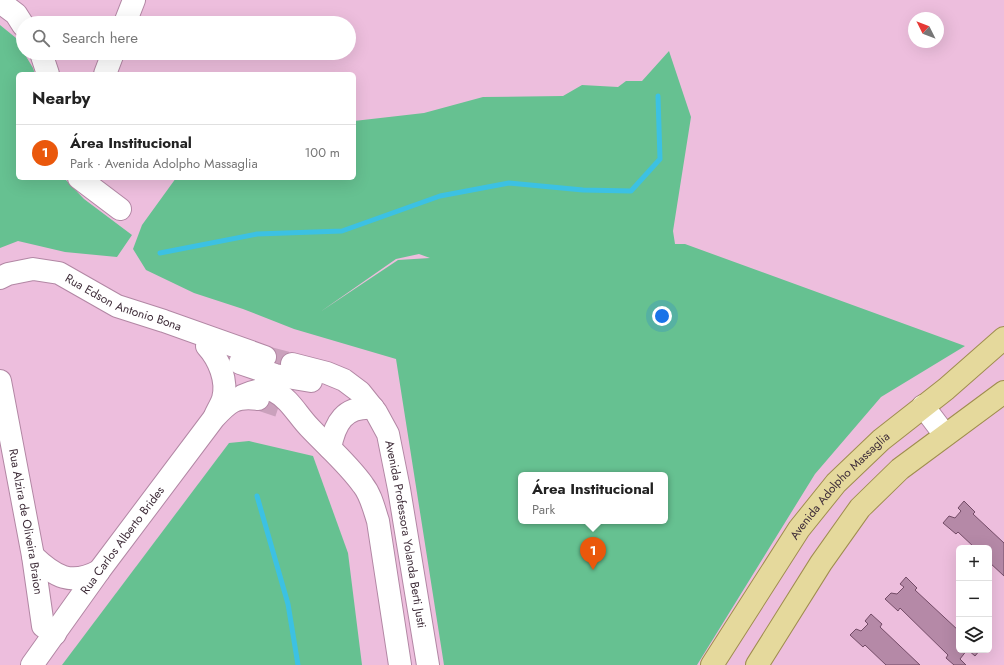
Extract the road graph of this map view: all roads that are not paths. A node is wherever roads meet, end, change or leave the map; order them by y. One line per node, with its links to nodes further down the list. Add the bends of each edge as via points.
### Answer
1 (134, 0): 4 (street)
2 (0, 2): 3 (street)
3 (17, 16)
4 (128, 16)
5 (43, 60): 7 (street)
6 (110, 60): 8 (street)
7 (47, 72)
8 (106, 72)
9 (82, 180): 10 (street)
10 (120, 209)
11 (0, 278): 12 (street, Rua Edson Antonio Bona, via 8,274 33,270 59,273 117,306)
12 (164, 321): 14 (street); 15 (street, Rua Edson Antonio Bona)
13 (1004, 338): 21 (main road, Avenida Adolpho Massaglia)
14 (207, 346): 17 (street, via 241,363 275,375 306,381); 20 (street, Rua Carlos Alberto Brides, via 218,361 222,374 223,399)
15 (255, 354)
16 (292, 364): 17 (street, Avenida Professora Yolanda Berti Justi)
17 (344, 380): 23 (street, Avenida Professora Yolanda Berti Justi, via 360,392)
18 (0, 381): 27 (street, Rua Alzira de Oliveira Braion)
19 (1004, 392): 25 (main road)
20 (235, 405): 24 (street, via 252,391 273,391 288,400); 28 (street, Rua Carlos Alberto Brides)
21 (923, 406): 25 (street); 33 (main road, Avenida Adolpho Massaglia, via 881,440 836,483 799,529)
22 (282, 407): 24 (street)
23 (372, 408): 26 (street, via 347,413 338,422); 32 (street, Avenida Professora Yolanda Berti Justi, via 388,434 391,445)
24 (301, 418): 26 (street, Avenida Professora Yolanda Berti Justi)
25 (945, 435): 34 (main road, via 900,469 860,508 821,563)
26 (330, 448): 31 (street, Avenida Professora Yolanda Berti Justi, via 363,485 372,501 378,521)
27 (33, 556): 28 (street, via 44,567 64,578 79,579); 29 (street, Rua Alzira de Oliveira Braion, via 43,626)
28 (99, 572): 29 (street, Rua Carlos Alberto Brides)
29 (55, 634): 30 (street, Rua Carlos Alberto Brides)
30 (32, 665)
31 (400, 665)
32 (428, 665)
33 (712, 665)
34 (757, 665)

